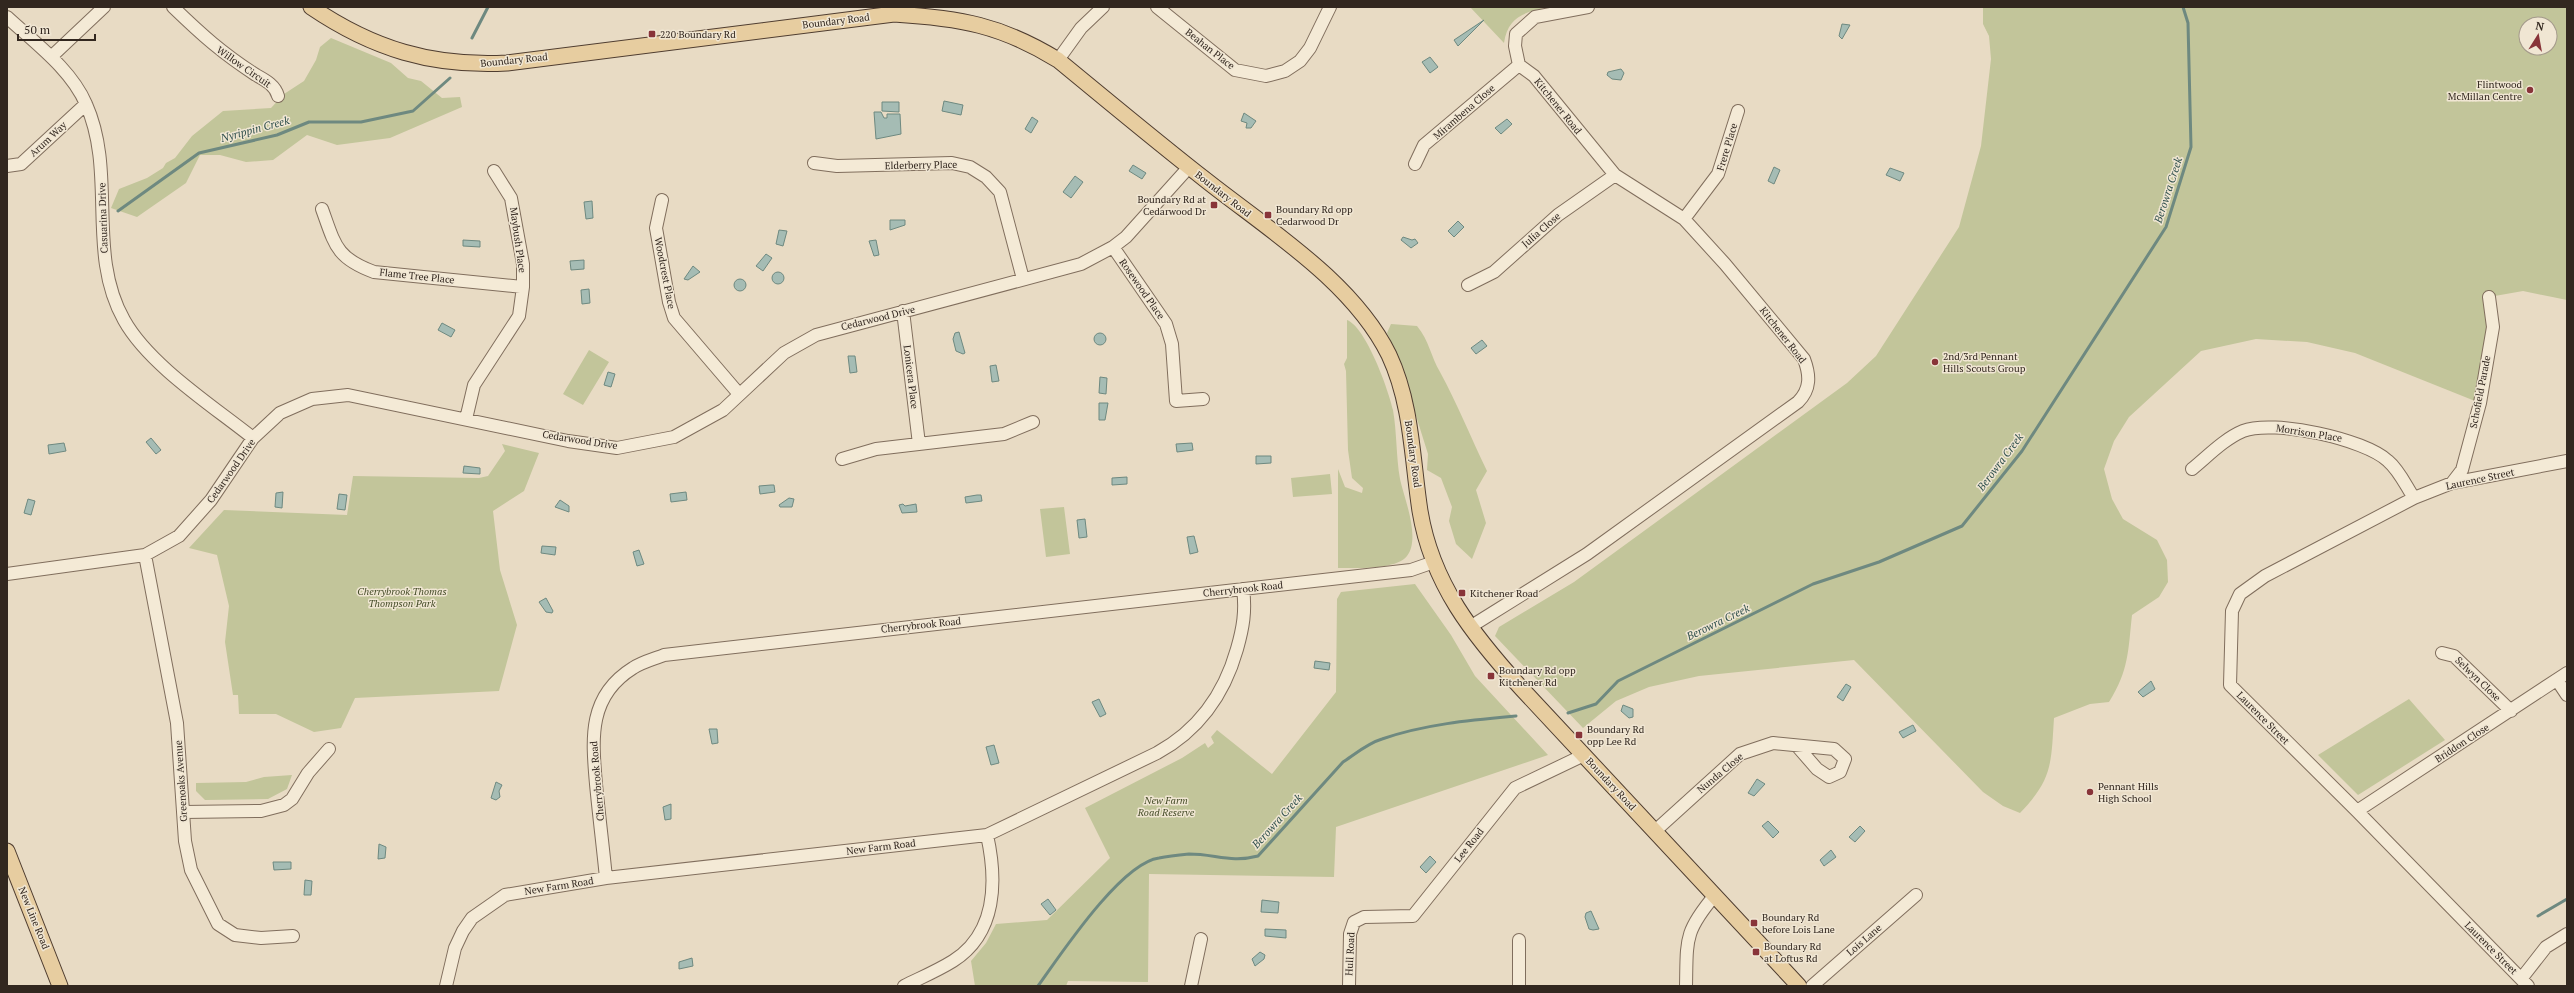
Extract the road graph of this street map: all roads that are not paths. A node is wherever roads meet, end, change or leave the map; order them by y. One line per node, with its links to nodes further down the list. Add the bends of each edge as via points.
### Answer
1 (104, 7): 9 (street)
2 (173, 7): 12 (street, Willow Circuit, via 226,57 271,85)
3 (311, 7): 10 (main road, Boundary Road, via 340,27 387,48 447,62 507,63 894,14 943,17 972,22 1028,41)
4 (1103, 7): 10 (street, via 1082,28)
5 (1157, 7): 6 (street, Beahan Place, via 1235,70 1266,76 1285,71 1300,61 1310,48)
6 (1330, 7)
7 (1588, 7): 11 (street, via 1535,17 1516,34 1515,46)
8 (7, 18): 9 (street, Casuarina Drive)
9 (51, 57): 13 (street, Casuarina Drive)
10 (1058, 60): 18 (main road, Boundary Road)
11 (1519, 65): 16 (street, Mirambena Close, via 1424,146); 20 (street, Kitchener Road, via 1534,76)
12 (278, 96)
13 (86, 104): 17 (street, Arum Way, via 21,164); 34 (street, Casuarina Drive, via 100,150 103,249 110,286 124,321 152,357)
14 (1738, 111): 23 (street, Frere Place, via 1718,174)
15 (814, 163): 25 (street, Elderberry Place, via 837,166 952,163 970,166 986,177 1000,192)
16 (1415, 164)
17 (7, 166)
18 (1189, 167): 24 (street, Cedarwood Drive, via 1138,225); 42 (main road, Boundary Road, via 1328,277 1371,326 1389,355 1400,386 1416,464 1420,510)
19 (494, 171): 27 (street, Maybush Place, via 511,198 523,264)
20 (1614, 175): 23 (street, Kitchener Road); 26 (street, Julia Close, via 1558,214 1494,272)
21 (662, 200): 30 (street, Woodcrest Place, via 656,228 674,318)
22 (322, 209): 27 (street, Flame Tree Place, via 337,247 352,264 374,272)
23 (1684, 219): 45 (street, Kitchener Road, via 1725,264 1804,360 1809,380 1804,395 1587,554)
24 (1112, 247): 25 (street, Cedarwood Drive, via 1081,264); 31 (street, Rosewood Place, via 1166,324 1172,344 1176,401)
25 (1023, 278): 29 (street, Cedarwood Drive)
26 (1468, 285)
27 (523, 287): 32 (street, Maybush Place, via 518,316 474,385)
28 (2489, 297): 39 (street, Schofield Parade, via 2493,327 2480,402 2462,470)
29 (903, 311): 30 (street, Cedarwood Drive, via 833,329 800,343 772,362); 35 (street, Lonicera Place)
30 (739, 394): 32 (street, Cedarwood Drive, via 723,410 674,437 617,448 568,441)
31 (1203, 399)
32 (466, 419): 34 (street, Cedarwood Drive, via 348,395 312,399 280,413)
33 (1033, 422): 35 (street, via 1004,434)
34 (253, 438): 41 (street, Cedarwood Drive, via 211,500 179,536)
35 (920, 444): 36 (street, via 876,449)
36 (842, 459)
37 (2567, 461): 39 (street, Laurence Street)
38 (2192, 469): 40 (street, Morrison Place, via 2244,431 2271,427 2325,435 2363,445 2389,461)
39 (2452, 483): 40 (street, Laurence Street)
40 (2414, 498): 53 (street, Laurence Street, via 2265,576 2240,594 2232,612 2230,685)
41 (145, 555): 43 (street, Cedarwood Drive); 54 (street, Greenoaks Avenue, via 178,723)
42 (1434, 562): 44 (street, Cherrybrook Road, via 1411,570); 45 (main road, Boundary Road, via 1458,611)
43 (7, 574)
44 (1243, 589): 56 (street, New Farm Road, via 1246,613 1230,673 1216,700 1196,726 1157,753); 58 (street, Cherrybrook Road, via 664,655 634,667 608,691 597,711 593,730)
45 (1470, 627): 52 (main road, Boundary Road, via 1489,652)
46 (2442, 653): 49 (street, Selwyn Close, via 2454,656)
47 (2562, 677): 48 (street); 49 (street, Briddon Close)
48 (2567, 695)
49 (2511, 711): 53 (street, Briddon Close)
50 (1797, 746): 55 (street, Nunda Close, via 1773,743 1740,754)
51 (329, 749): 54 (street, via 308,773 292,799 284,805 261,811)
52 (1584, 755): 55 (main road, Boundary Road); 61 (street, Lee Road, via 1515,788 1413,916 1364,917)
53 (2357, 811): 66 (street, Laurence Street)
54 (184, 812): 63 (street, Greenoaks Avenue, via 185,841 191,870 218,924 235,935 261,938)
55 (1655, 831): 59 (main road, Boundary Road)
56 (987, 834): 58 (street, New Farm Road); 69 (street, via 993,862 992,895 986,922 969,948 953,961)
57 (7, 851): 67 (main road, New Line Road)
58 (606, 878): 68 (street, New Farm Road, via 505,895 487,906 472,918 463,931 455,948)
59 (1715, 895): 73 (street, via 1696,918 1688,934); 74 (main road, Boundary Road)
60 (1916, 895): 75 (street, Lois Lane)
61 (1354, 922): 71 (street, Hull Road, via 1350,934)
62 (2567, 934): 66 (street, via 2546,948)
63 (293, 936)
64 (1201, 939): 70 (street)
65 (1519, 940): 72 (street)
66 (2525, 982)
67 (60, 986)
68 (446, 986)
69 (904, 986)
70 (1191, 986)
71 (1349, 986)
72 (1519, 986)
73 (1686, 986)
74 (1800, 986)
75 (1812, 986)

